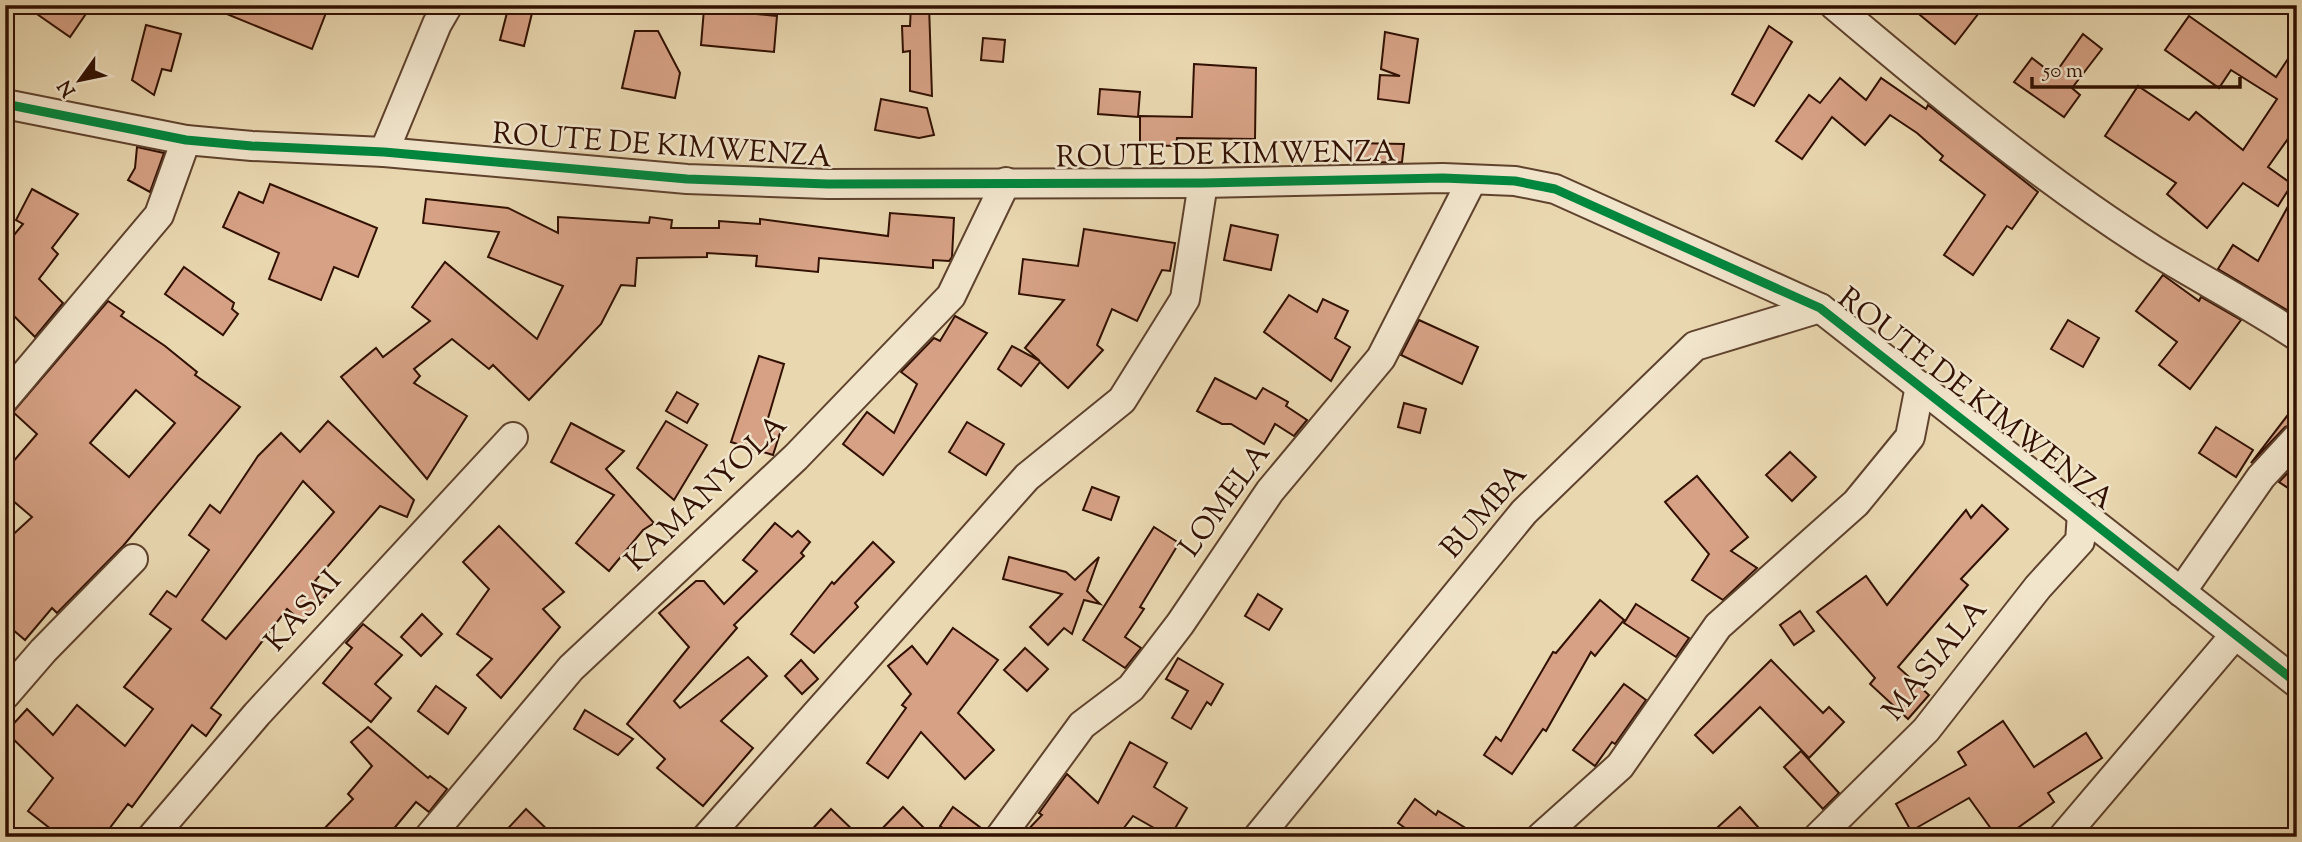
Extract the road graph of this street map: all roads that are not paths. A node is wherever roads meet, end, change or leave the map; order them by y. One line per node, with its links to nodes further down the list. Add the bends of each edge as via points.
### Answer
1 (448, 5): 5 (street)
2 (1834, 5): 10 (street, via 1961,112 2043,173 2155,250)
3 (5, 104): 4 (street, ROUTE DE KIMWENZA)
4 (186, 139): 5 (street, ROUTE DE KIMWENZA); 12 (street, via 159,215)
5 (384, 152): 7 (street, ROUTE DE KIMWENZA, via 687,179)
6 (1472, 180): 8 (street, ROUTE DE KIMWENZA); 9 (street, ROUTE DE KIMWENZA, via 1515,181 1555,189); 24 (street, LOMELA, via 1381,358 1270,491 1131,688 1082,725)
7 (1006, 183): 8 (street, ROUTE DE KIMWENZA); 22 (street, KAMANYOLA, via 951,296 796,457 571,668)
8 (1203, 183): 23 (street, via 1185,299 1122,400 1027,477)
9 (1820, 308): 11 (street, ROUTE DE KIMWENZA); 25 (street, BUMBA, via 1695,346 1524,512)
10 (2297, 336)
11 (1920, 386): 15 (street, ROUTE DE KIMWENZA); 26 (street, via 1910,437 1856,503 1718,626 1620,766)
12 (5, 398)
13 (513, 438): 21 (street, KASAI, via 394,562)
14 (2297, 438): 17 (street, via 2261,477)
15 (2082, 514): 17 (street, ROUTE DE KIMWENZA); 27 (street, MASIALA, via 2080,541 2038,587 1926,730)
16 (134, 559): 20 (street)
17 (2181, 592): 18 (street, ROUTE DE KIMWENZA)
18 (2234, 636): 19 (street, ROUTE DE KIMWENZA); 28 (street)
19 (2297, 683)
20 (5, 695)
21 (152, 837)
22 (429, 837)
23 (707, 837)
24 (1000, 837)
25 (1258, 837)
26 (1541, 837)
27 (1818, 837)
28 (2063, 837)

